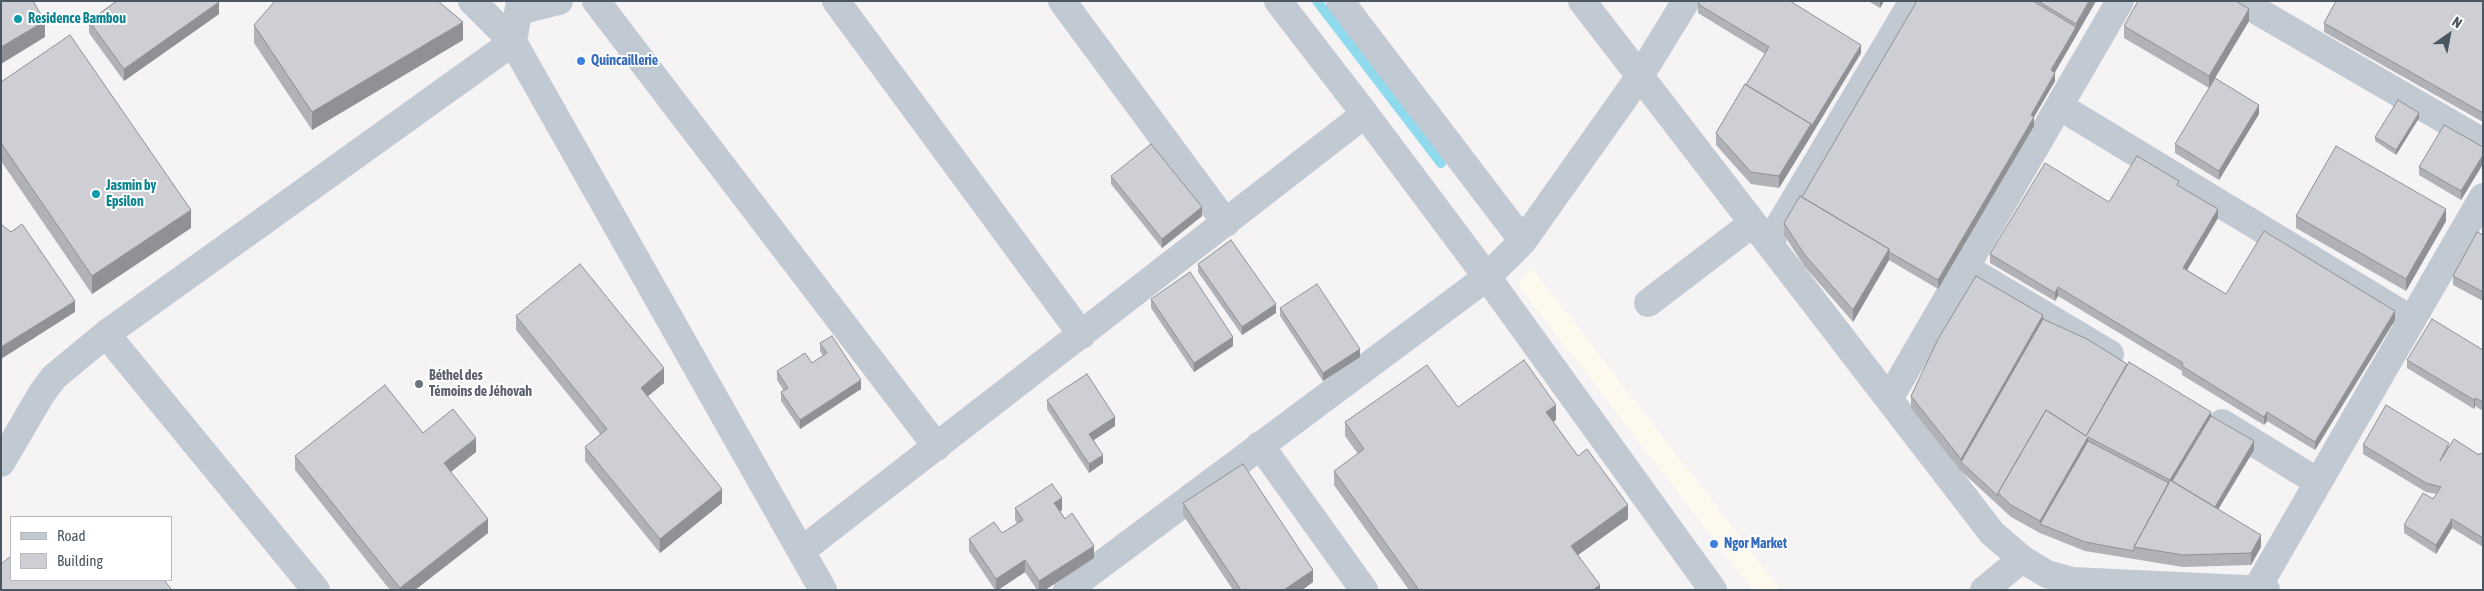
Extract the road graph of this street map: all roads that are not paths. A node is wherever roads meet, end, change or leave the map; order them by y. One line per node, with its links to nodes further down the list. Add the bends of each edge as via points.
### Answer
1 (472, 1): 14 (street)
2 (560, 1): 13 (street)
3 (596, 1): 33 (street)
4 (836, 1): 28 (street)
5 (1062, 1): 20 (street)
6 (1278, 1): 17 (street)
7 (1340, 1): 22 (street)
8 (1582, 1): 15 (street)
9 (1686, 1): 15 (street)
10 (1913, 1): 21 (street)
11 (2120, 1): 16 (street)
12 (2240, 1): 18 (street)
13 (519, 6): 14 (street)
14 (513, 42): 27 (street); 36 (street)
15 (1640, 76): 21 (street); 22 (street)
16 (2059, 106): 23 (street); 26 (street)
17 (1366, 114): 20 (street); 24 (street)
18 (2483, 142)
19 (2483, 197): 26 (street)
20 (1226, 224): 28 (street)
21 (1761, 233): 25 (street); 30 (street)
22 (1523, 241): 24 (street)
23 (1966, 268): 29 (street); 30 (street)
24 (1487, 278): 32 (street); 38 (street)
25 (1648, 303)
26 (2412, 320): 35 (street)
27 (106, 334): 34 (street, via 54,377); 39 (street)
28 (1082, 335): 33 (street)
29 (2135, 369)
30 (1889, 399): 37 (street, via 1992,532)
31 (2202, 410): 35 (street)
32 (1260, 444): 41 (street); 42 (street)
33 (937, 447): 36 (street)
34 (1, 464)
35 (2318, 482): 44 (street)
36 (801, 551): 40 (street)
37 (2022, 560): 43 (street); 44 (street, via 2047,574 2072,581)
38 (1710, 589)
39 (316, 590)
40 (823, 590)
41 (1067, 590)
42 (1364, 590)
43 (1984, 590)
44 (2256, 590): 45 (street)
45 (2266, 590)

